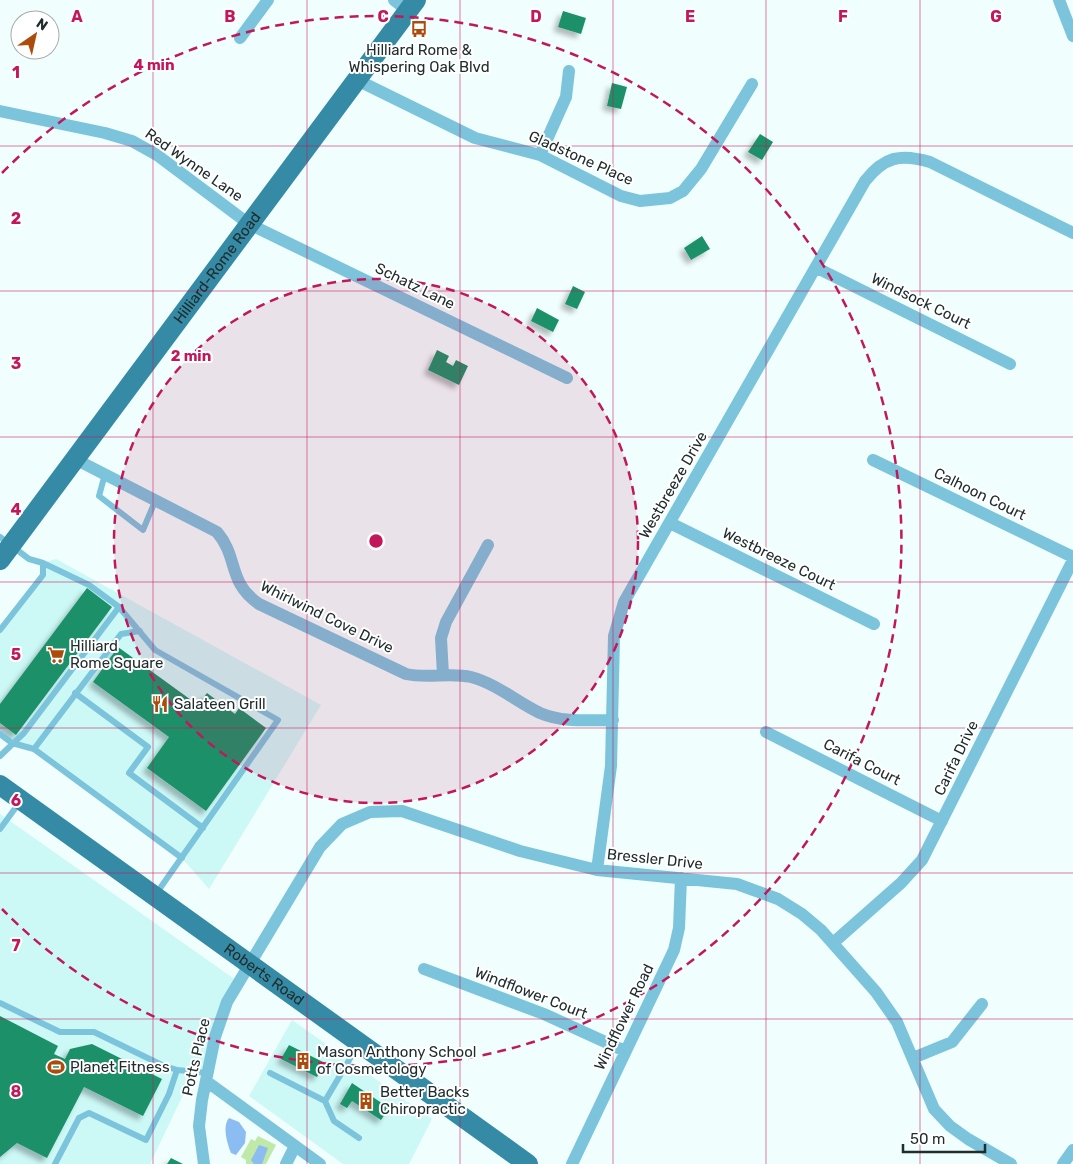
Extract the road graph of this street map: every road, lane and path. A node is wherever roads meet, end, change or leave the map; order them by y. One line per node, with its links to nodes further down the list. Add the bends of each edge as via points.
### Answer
1 (268, 0): 5 (street)
2 (1059, 0): 4 (street)
3 (406, 4): 7 (main road, Hilliard-Rome Road)
4 (1073, 36)
5 (240, 38)
6 (568, 71): 10 (street, via 566,97)
7 (357, 80): 10 (street, Gladstone Place, via 475,138); 11 (main road, Hilliard-Rome Road)
8 (752, 84): 10 (street, Gladstone Place, via 701,170 683,191 670,198 640,201 621,196)
9 (0, 112): 11 (street, Red Wynne Lane, via 132,141 158,156)
10 (540, 155)
11 (249, 224): 15 (street, Schatz Lane); 16 (main road, Hilliard-Rome Road)
12 (1073, 233): 13 (street, Westbreeze Drive, via 930,162 912,156 893,158 876,167 865,181)
13 (817, 268): 14 (street, Windsock Court); 20 (street, Westbreeze Drive)
14 (1010, 364)
15 (567, 378)
16 (75, 459): 18 (street, Whirlwind Cove Drive); 22 (main road, Hilliard-Rome Road)
17 (872, 460): 23 (street, Calhoon Court)
18 (105, 474): 19 (street, Whirlwind Cove Drive); 19 (lane, via 99,496 144,530)
19 (156, 499): 29 (street, Whirlwind Cove Drive, via 217,532 229,551 240,587 248,597 406,674 419,677)
20 (670, 522): 26 (street, Westbreeze Court); 31 (street, Westbreeze Drive, via 633,584 617,621 613,649)
21 (488, 545): 29 (street, via 446,622 441,638)
22 (4, 547): 24 (lane)
23 (1073, 558): 39 (street, Carifa Drive)
24 (43, 563): 25 (lane, via 88,585); 27 (lane, via 43,575)
25 (119, 607): 28 (lane); 34 (lane, via 24,732)
26 (874, 624)
27 (0, 630)
28 (140, 631): 30 (lane, via 121,634); 40 (lane, via 156,650 278,720)
29 (443, 675): 31 (street, Whirlwind Cove Drive, via 485,682 541,713 557,718)
30 (75, 693): 35 (lane); 40 (lane, via 148,747 129,773)
31 (613, 720): 43 (street, Westbreeze Drive, via 612,766)
32 (766, 732): 39 (street, Carifa Court)
33 (0, 734): 34 (lane)
34 (12, 743): 35 (lane); 36 (lane)
35 (34, 749): 42 (lane)
36 (0, 756)
37 (0, 785): 38 (main road, Roberts Road)
38 (21, 800): 41 (lane); 45 (main road, Roberts Road)
39 (942, 821): 46 (street, Carifa Drive, via 931,845 911,872)
40 (203, 828): 42 (lane)
41 (0, 829)
42 (182, 858): 45 (lane)
43 (597, 870): 44 (street, Bressler Drive); 47 (street, Bressler Drive, via 520,851 402,812 370,812 342,824 320,847)
44 (681, 878): 46 (street, Bressler Drive, via 737,884 758,890 802,914); 52 (street, Windflower Road, via 679,928 674,950)
45 (154, 897): 47 (main road, Roberts Road)
46 (833, 943): 53 (street, Bressler Drive, via 898,1022)
47 (250, 964): 51 (main road, Roberts Road); 56 (street, Potts Place, via 220,1018)
48 (424, 970): 52 (street, Windflower Court, via 544,1014)
49 (0, 1003): 54 (lane, via 60,1032 94,1032)
50 (982, 1004): 53 (street, via 952,1042)
51 (360, 1042): 57 (lane); 65 (main road, Roberts Road)
52 (625, 1051): 66 (street, Windflower Road)
53 (913, 1058): 67 (street, Bressler Drive, via 934,1109 950,1126)
54 (177, 1070): 56 (lane); 61 (lane, via 146,1140 89,1113 79,1118)
55 (270, 1073): 57 (lane)
56 (207, 1077): 59 (street); 62 (street, Potts Place, via 199,1126)
57 (325, 1102): 58 (lane, via 334,1120)
58 (360, 1138)
59 (295, 1146): 63 (street); 64 (street)
60 (1073, 1150): 68 (street)
61 (55, 1164)
62 (204, 1164)
63 (286, 1164)
64 (320, 1164)
65 (528, 1164)
66 (572, 1164)
67 (1010, 1164)
68 (1064, 1164)

